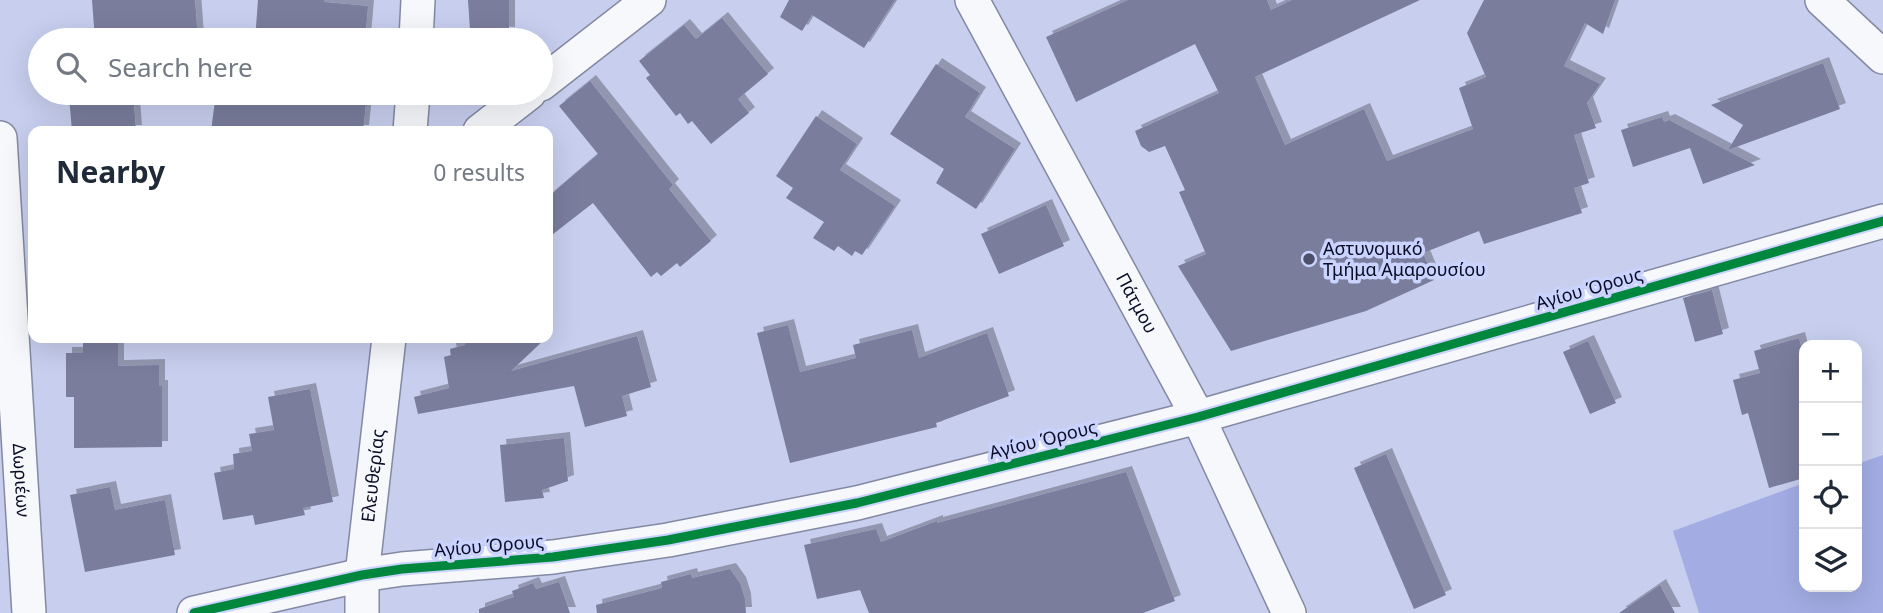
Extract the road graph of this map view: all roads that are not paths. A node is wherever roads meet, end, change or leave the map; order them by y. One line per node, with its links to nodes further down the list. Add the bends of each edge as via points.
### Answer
1 (418, 0): 5 (street)
2 (649, 0): 7 (street)
3 (972, 0): 16 (street, Πάτμου)
4 (1822, 0): 6 (street)
5 (417, 28)
6 (1883, 57)
7 (553, 75)
8 (412, 105): 10 (street)
9 (514, 105): 11 (street)
10 (410, 126)
11 (486, 126)
12 (0, 138): 14 (street, Δωριέων)
13 (1883, 221): 16 (street, Αγίου Όρους)
14 (14, 276): 18 (street, Δωριέων)
15 (387, 343): 17 (street, Ελευθερίας)
16 (1198, 417): 17 (street, Αγίου Όρους, via 857,503 668,540 553,557); 21 (street, Πάτμου)
17 (362, 575): 19 (street, Αγίου Όρους); 20 (street, Ελευθερίας)
18 (29, 613)
19 (194, 613)
20 (362, 613)
21 (1289, 613)

